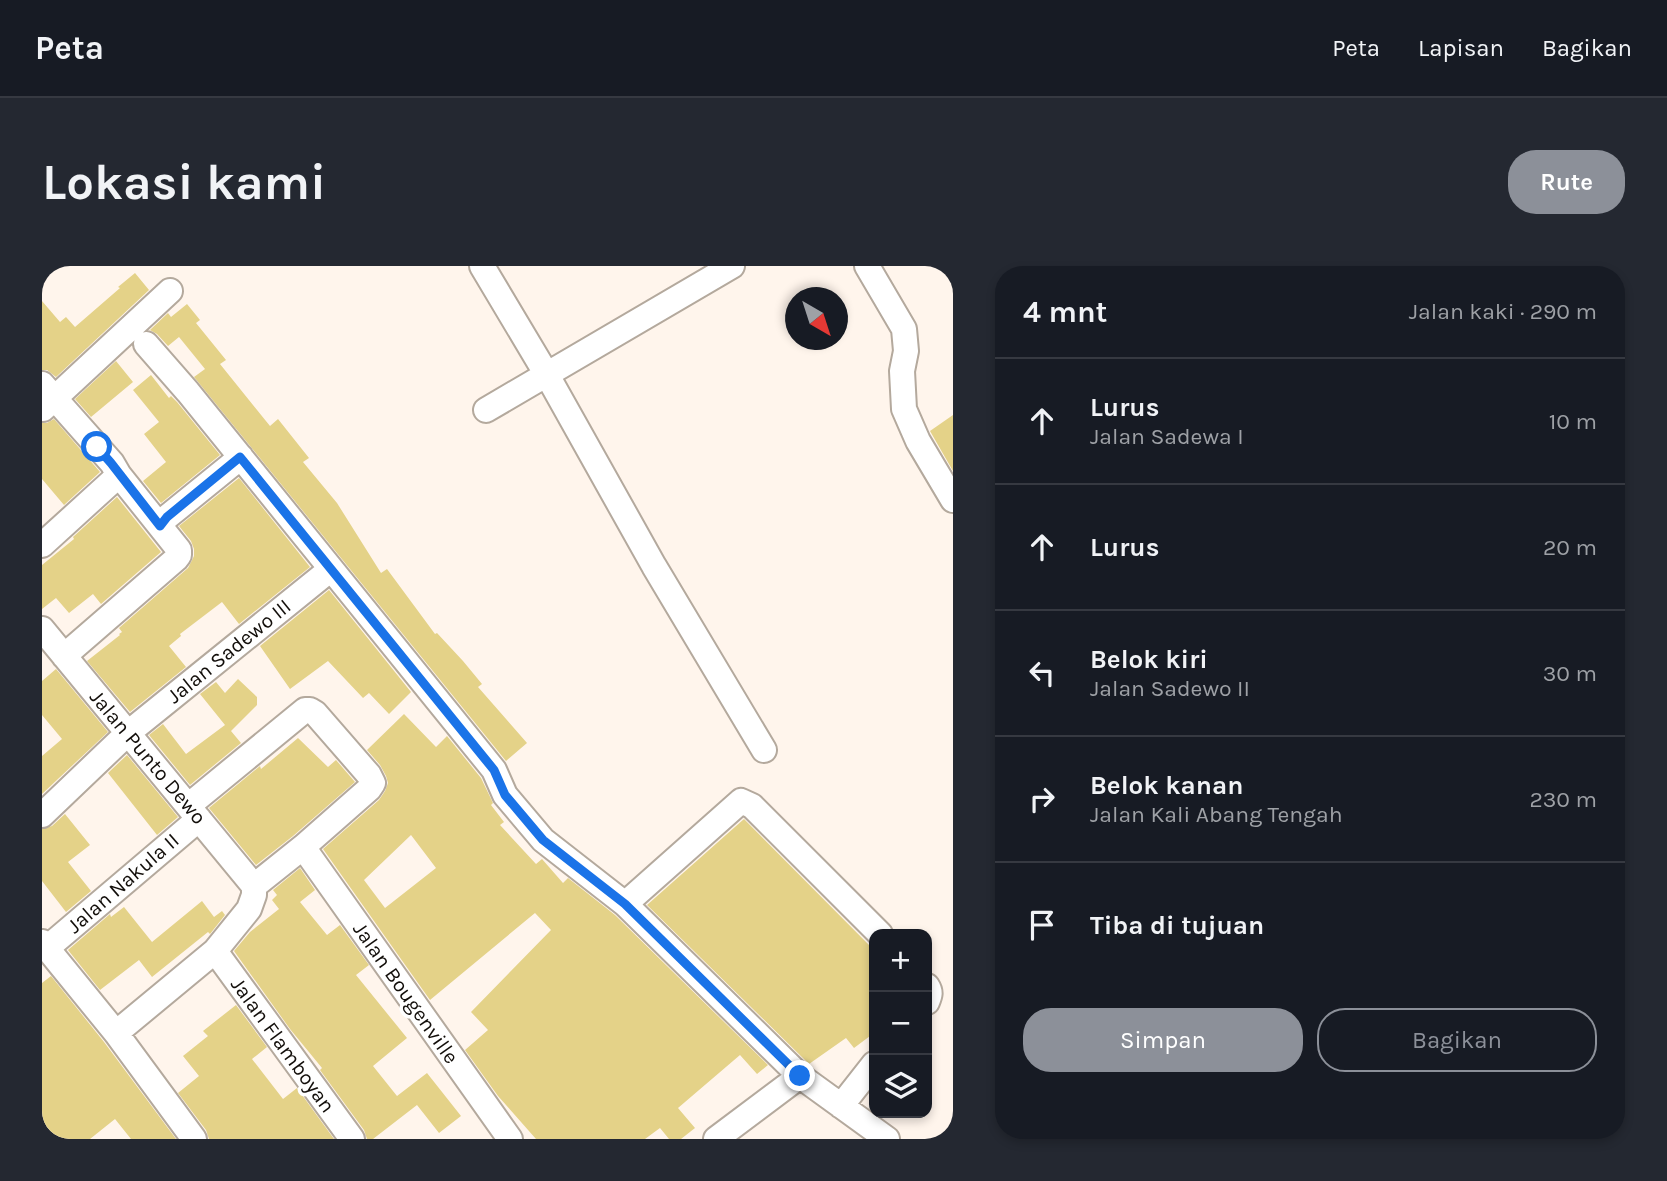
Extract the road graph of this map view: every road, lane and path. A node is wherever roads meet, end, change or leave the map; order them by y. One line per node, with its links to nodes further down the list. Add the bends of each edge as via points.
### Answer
1 (482, 266): 6 (street)
2 (732, 266): 6 (street)
3 (867, 266): 11 (street, via 904,329 904,409)
4 (170, 291): 7 (street)
5 (146, 344): 9 (street)
6 (547, 375): 8 (street); 18 (street)
7 (46, 398): 10 (street)
8 (486, 410)
9 (240, 457): 12 (street); 14 (street)
10 (119, 475): 12 (street); 13 (street)
11 (953, 500)
12 (160, 526): 16 (street, via 179,555)
13 (42, 545)
14 (331, 569): 17 (street, Jalan Sadewo III); 23 (street, via 494,770 505,795 543,840)
15 (42, 629): 16 (street, Jalan Punto Dewo)
16 (64, 656): 17 (street, Jalan Punto Dewo)
17 (128, 733): 19 (street, Jalan Punto Dewo); 20 (street, Jalan Sadewo III)
18 (764, 750)
19 (193, 812): 21 (street, Jalan Nakula II, via 310,710 373,783); 22 (street, Jalan Punto Dewo); 25 (street, Jalan Nakula II)
20 (42, 815)
21 (303, 847): 22 (street); 33 (street, Jalan Bougenville)
22 (254, 886): 26 (street, via 249,909)
23 (625, 904): 24 (street, via 741,801 752,806); 29 (street)
24 (875, 929)
25 (45, 945): 27 (street)
26 (215, 951): 27 (street); 32 (street, Jalan Flamboyan)
27 (116, 1032): 31 (street)
28 (869, 1070): 30 (street)
29 (800, 1076): 30 (street); 34 (street)
30 (841, 1106): 35 (street)
31 (194, 1139)
32 (352, 1139)
33 (510, 1139)
34 (716, 1139)
35 (887, 1139)

